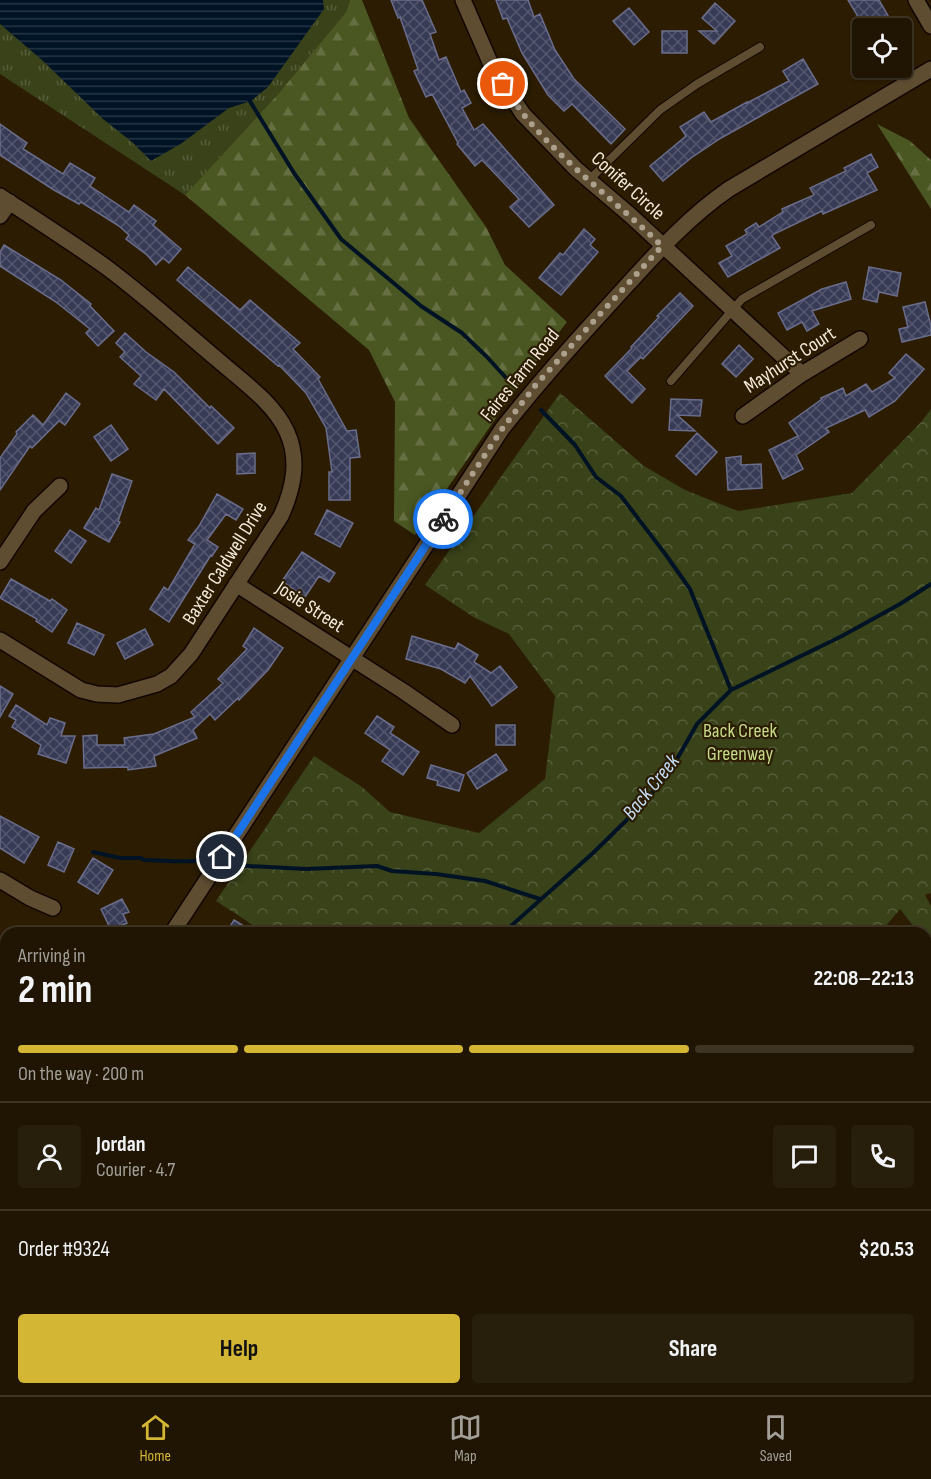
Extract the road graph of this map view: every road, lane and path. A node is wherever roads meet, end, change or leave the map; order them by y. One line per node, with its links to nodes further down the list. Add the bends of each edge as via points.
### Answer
1 (463, 0): 6 (street, Conifer Circle, via 493,69 523,114)
2 (916, 0): 3 (street)
3 (931, 26)
4 (760, 47): 6 (lane, via 660,110)
5 (931, 69): 10 (street, Faires Farm Road, via 729,189)
6 (589, 180): 10 (street, Conifer Circle)
7 (5, 199): 8 (street); 18 (street, Baxter Caldwell Drive, via 107,268 242,380 279,418 293,453 291,495)
8 (0, 216)
9 (871, 225): 11 (lane, via 742,299)
10 (662, 246): 11 (street, Conifer Circle); 20 (street, Faires Farm Road, via 535,386 502,429)
11 (732, 310): 13 (street, Conifer Circle); 14 (lane)
12 (860, 339): 13 (street, Mayhurst Court)
13 (802, 374): 15 (street, Mayhurst Court)
14 (671, 381)
15 (743, 416)
16 (60, 486): 17 (street, via 34,511)
17 (0, 562)
18 (236, 584): 19 (street, Baxter Caldwell Drive, via 183,665 157,684 128,693 81,690); 20 (street, Josie Street)
19 (0, 640)
20 (351, 659): 21 (street, Josie Street); 24 (street, Faires Farm Road)
21 (452, 725)
22 (0, 880): 23 (street)
23 (53, 908)
24 (176, 927)

